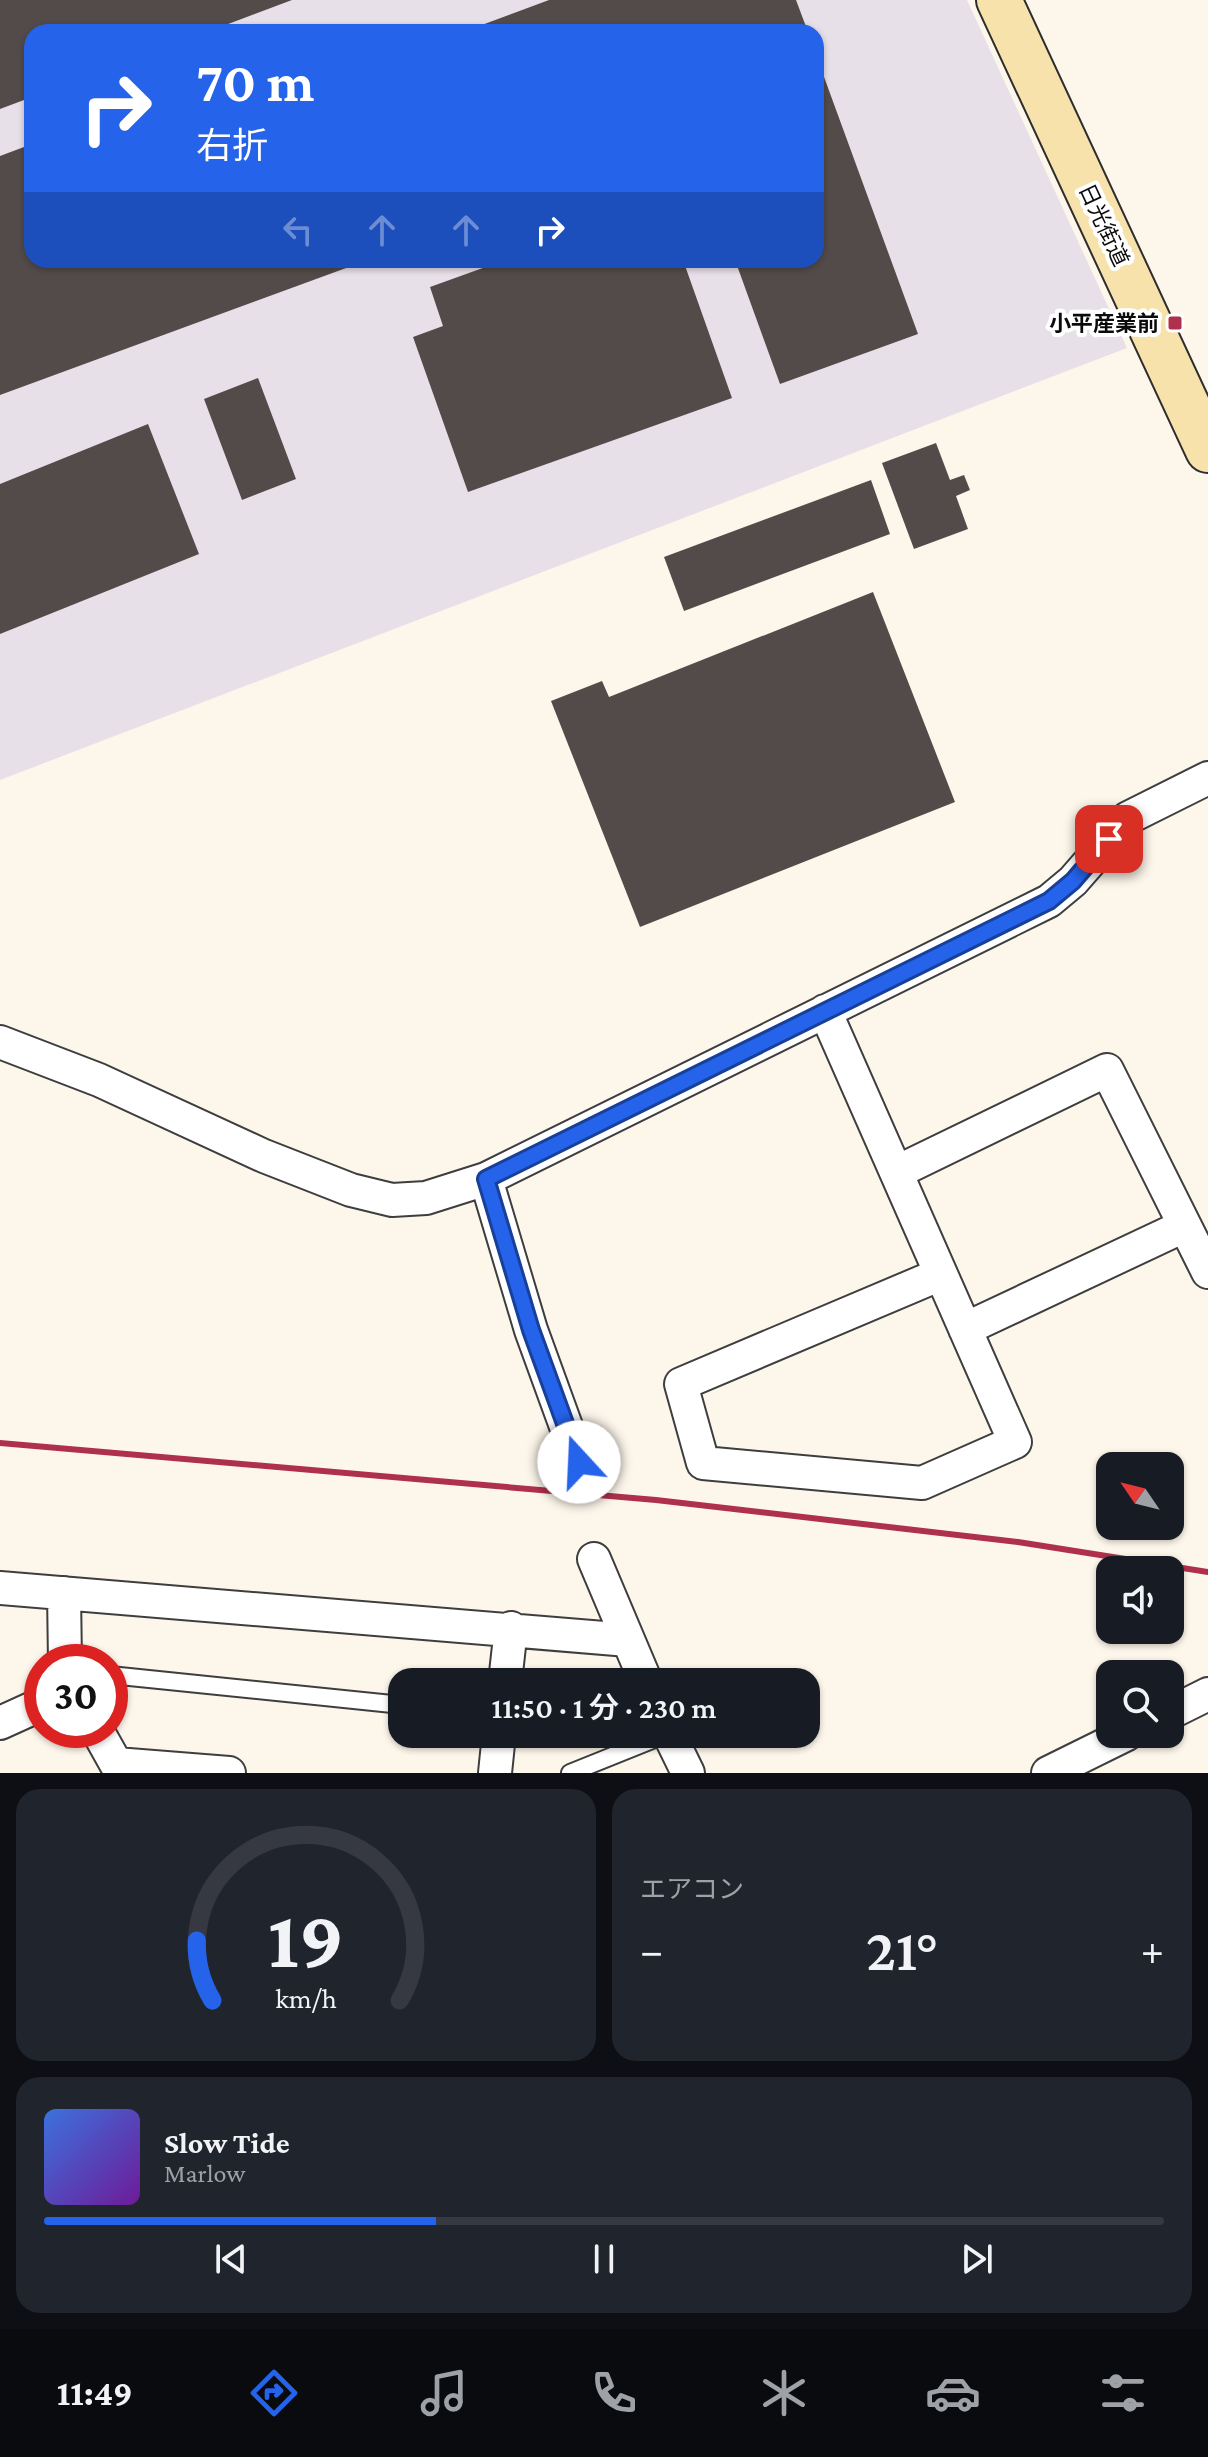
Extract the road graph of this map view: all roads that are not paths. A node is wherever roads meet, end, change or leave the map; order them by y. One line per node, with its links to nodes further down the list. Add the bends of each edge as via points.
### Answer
1 (999, 0): 2 (main road, 日光街道)
2 (1208, 450)
3 (1208, 778): 4 (street, via 1128,818 1049,901)
4 (825, 1011): 6 (street); 7 (street)
5 (0, 1042): 7 (street, via 351,1190 392,1200 426,1198)
6 (897, 1172): 8 (street, via 1107,1070); 10 (street)
7 (486, 1179): 12 (street, via 531,1330)
8 (1184, 1226): 9 (street); 11 (street)
9 (1208, 1272)
10 (941, 1274): 11 (street); 11 (street, via 681,1384 703,1463 922,1483 1015,1442)
11 (965, 1329)
12 (579, 1462)
13 (594, 1559): 17 (street)
14 (0, 1588): 15 (street)
15 (64, 1593): 16 (street); 18 (street)
16 (511, 1628): 17 (street); 19 (street)
17 (628, 1640): 20 (street)
18 (65, 1644)
19 (507, 1668)
20 (640, 1668)
21 (128, 1677): 23 (lane)
22 (1208, 1694): 24 (street)
23 (388, 1704)
24 (1184, 1706)
25 (24, 1712): 26 (street)
26 (0, 1723)
27 (107, 1748): 32 (street, via 116,1764)
28 (498, 1748): 33 (street)
29 (633, 1748): 34 (lane)
30 (675, 1748): 35 (street)
31 (1099, 1748): 36 (street)
32 (229, 1773)
33 (495, 1773)
34 (570, 1773)
35 (688, 1773)
36 (1048, 1773)

